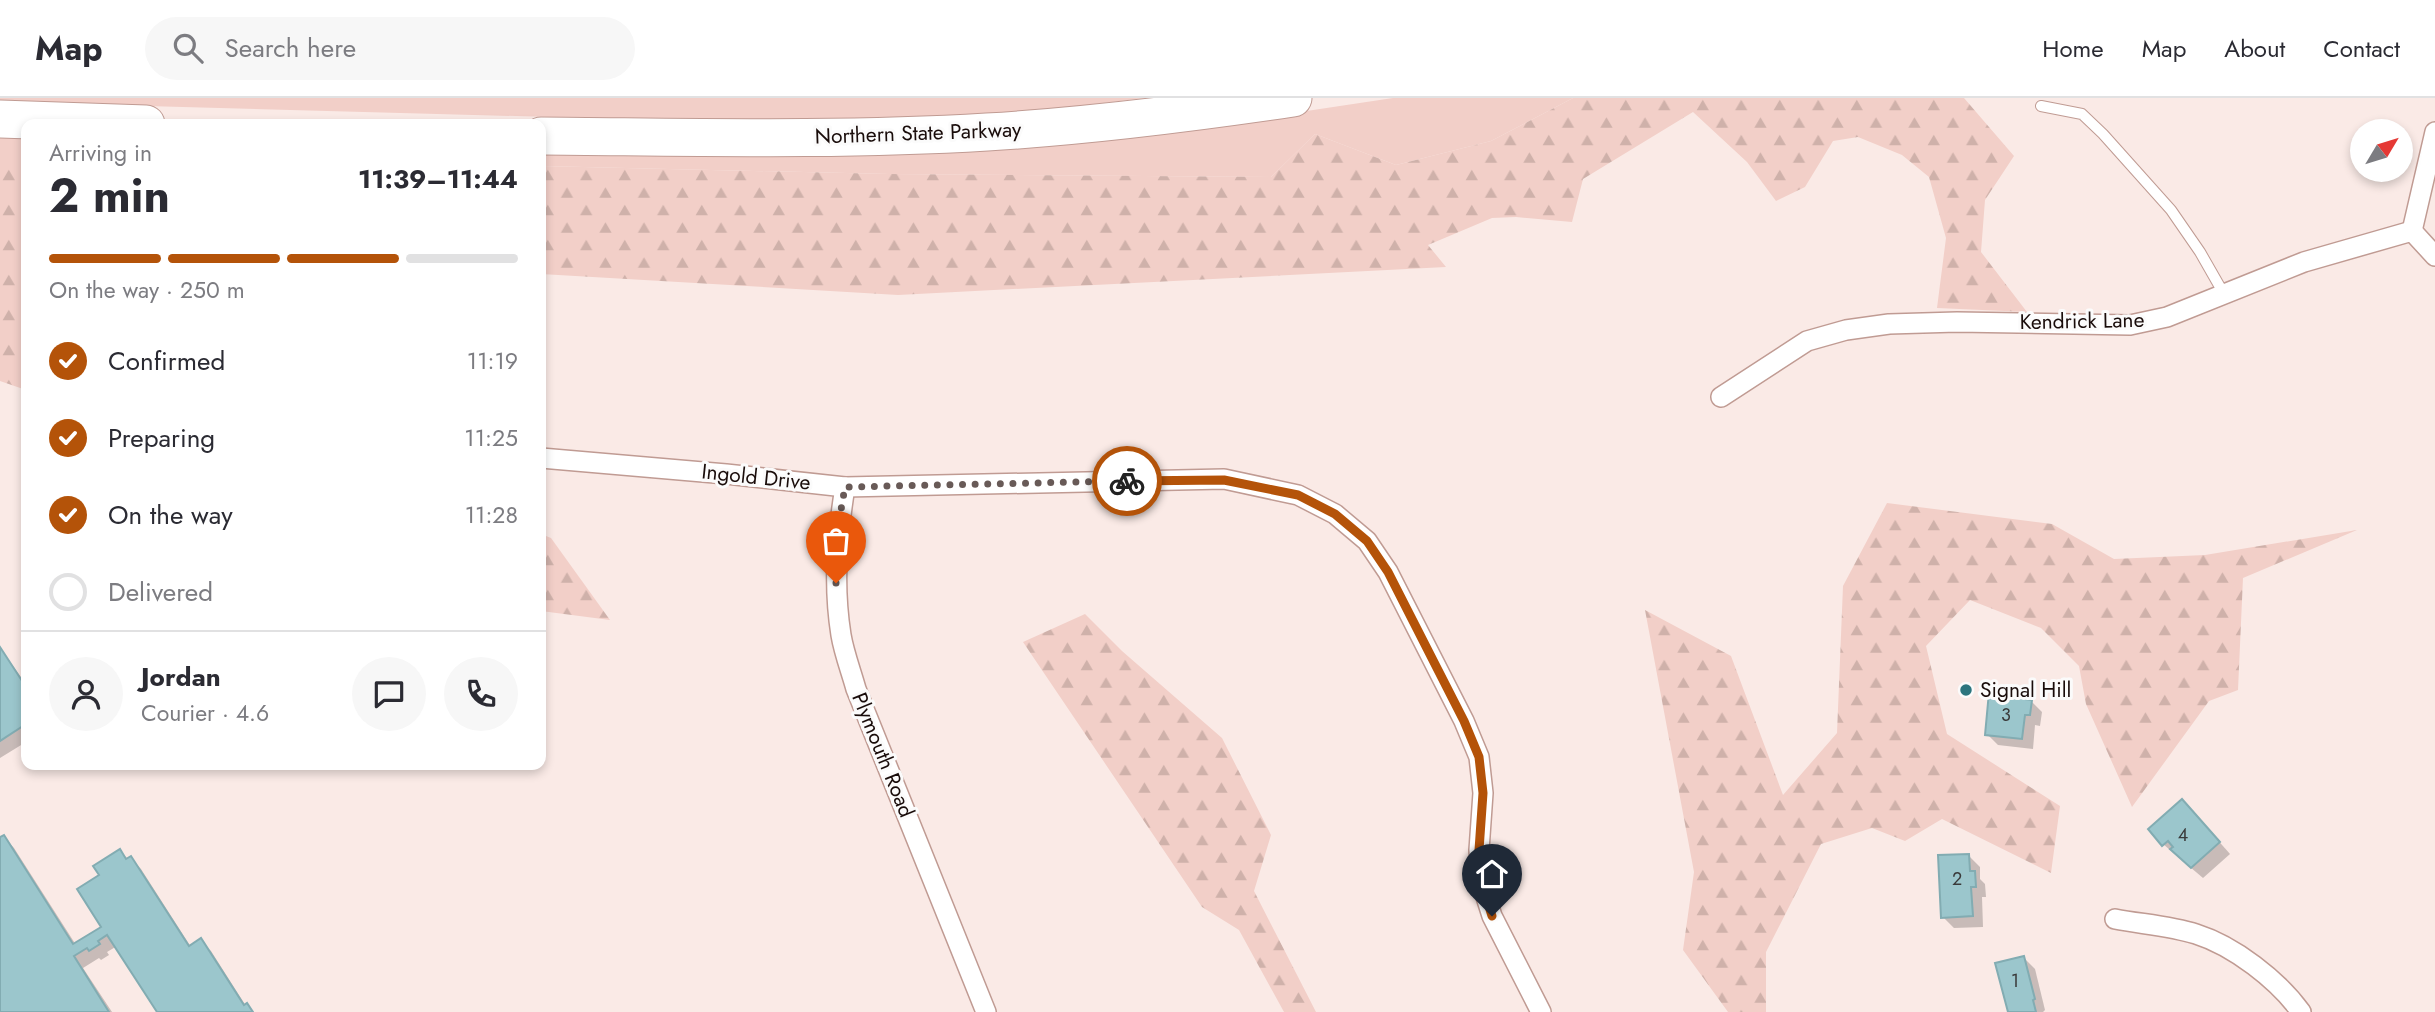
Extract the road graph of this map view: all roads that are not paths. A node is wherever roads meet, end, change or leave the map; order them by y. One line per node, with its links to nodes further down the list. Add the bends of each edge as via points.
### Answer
1 (1293, 98): 2 (highway, Northern State Parkway)
2 (1192, 106): 7 (highway, Northern State Parkway, via 987,132 766,138)
3 (2041, 106): 10 (lane, via 2082,114 2103,134 2171,210)
4 (0, 119): 5 (highway)
5 (21, 120)
6 (2435, 132): 8 (street)
7 (546, 136)
8 (2412, 231): 9 (street); 10 (street, Kendrick Lane, via 2304,262)
9 (2435, 256)
10 (2224, 294): 11 (street, Kendrick Lane, via 2167,317 2130,325 1957,321 1846,330 1807,341)
11 (1721, 397)
12 (546, 458): 13 (street, Ingold Drive)
13 (845, 487): 15 (street, Plymouth Road, via 836,583 842,637 856,689); 16 (street, Ingold Drive, via 1224,480 1298,495 1335,514 1367,541 1388,572 1479,757 1481,881 1492,916)
14 (2115, 919): 17 (street, via 2197,934 2266,975)
15 (986, 1012)
16 (1541, 1012)
17 (2301, 1012)

